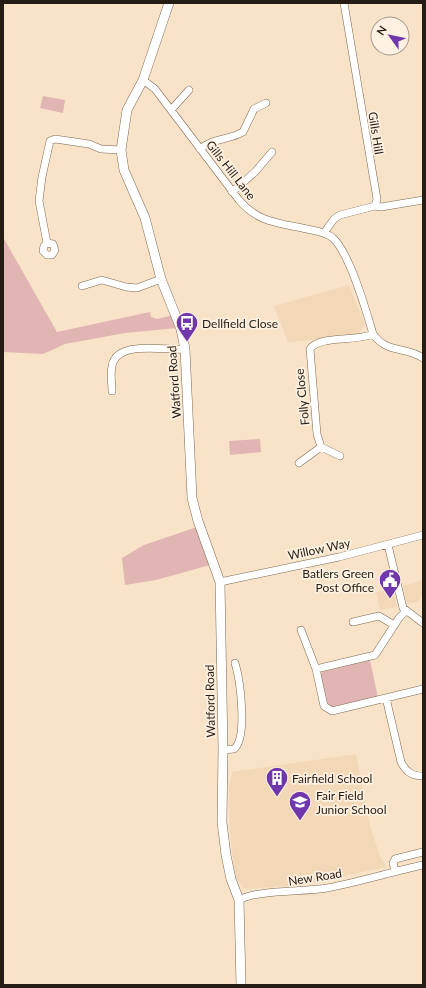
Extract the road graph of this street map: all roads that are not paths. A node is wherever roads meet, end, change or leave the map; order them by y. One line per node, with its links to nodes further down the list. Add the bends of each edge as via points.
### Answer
1 (169, 3): 3 (main road, Watford Road)
2 (344, 3): 12 (street, Gills Hill, via 377,199)
3 (143, 80): 6 (street, Gills Hill Lane, via 155,89); 8 (main road, Watford Road, via 127,110)
4 (189, 90): 6 (street)
5 (266, 103): 7 (street, via 254,109 243,132 212,141)
6 (171, 110): 7 (street, Gills Hill Lane)
7 (200, 149): 10 (street, Gills Hill Lane)
8 (121, 150): 14 (street, via 101,149 89,144 55,139 50,141 39,201); 15 (main road, Watford Road, via 124,170 144,218)
9 (272, 152): 10 (street, via 255,172)
10 (232, 192): 13 (street, Gills Hill Lane, via 259,218)
11 (423, 200): 12 (street)
12 (375, 206): 13 (street, via 334,219)
13 (324, 233): 17 (street, Gills Hill Lane, via 336,242 343,254)
14 (47, 243)
15 (161, 279): 16 (street, via 137,288 102,280); 18 (main road, Watford Road, via 181,329)
16 (82, 286)
17 (374, 334): 19 (street, Gills Hill Lane, via 388,347 411,352); 21 (street, Folly Close, via 319,342 312,346 309,354 317,434)
18 (185, 349): 20 (street, via 151,347 121,353 112,366); 26 (main road, Watford Road, via 192,498)
19 (423, 358)
20 (112, 391)
21 (322, 446): 22 (street); 23 (street)
22 (340, 456)
23 (299, 463)
24 (423, 535): 25 (street, Willow Way)
25 (388, 545): 26 (street, Willow Way); 27 (street, via 402,605)
26 (220, 582): 36 (main road, Watford Road)
27 (406, 611): 29 (street); 30 (street)
28 (353, 622): 30 (street, via 379,616)
29 (423, 623)
30 (394, 625): 33 (street, via 375,655)
31 (301, 630): 33 (street)
32 (235, 663): 36 (street, Watford Road, via 242,712 239,743 234,749)
33 (316, 669): 35 (street, via 324,706 329,710)
34 (423, 690): 35 (street)
35 (386, 698): 37 (street, via 401,762 407,771)
36 (223, 750): 41 (main road, Watford Road, via 222,822 226,855)
37 (423, 776)
38 (423, 852): 40 (street, via 395,859)
39 (423, 865): 40 (street, New Road)
40 (395, 871): 41 (street, New Road, via 329,887 251,895)
41 (239, 900): 42 (main road, Watford Road)
42 (241, 985)

